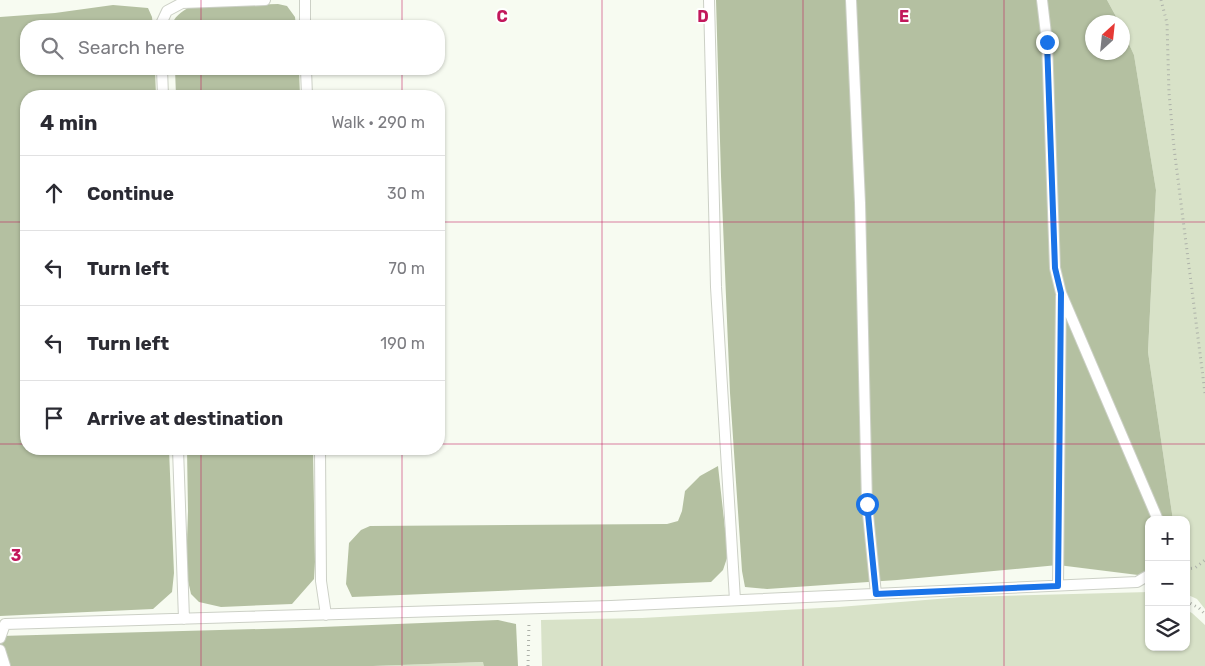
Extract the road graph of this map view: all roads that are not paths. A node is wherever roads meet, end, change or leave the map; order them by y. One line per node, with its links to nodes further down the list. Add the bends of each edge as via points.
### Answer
1 (265, 0): 6 (lane, via 182,3 167,11)
2 (305, 0): 7 (lane)
3 (710, 0): 19 (lane, via 716,287)
4 (851, 0): 18 (lane, via 860,203 867,504)
5 (1042, 0): 12 (lane, via 1047,42 1055,268)
6 (163, 20)
7 (305, 20)
8 (162, 75): 10 (lane)
9 (306, 75): 11 (lane)
10 (163, 90)
11 (308, 90)
12 (1061, 293): 15 (lane); 17 (lane)
13 (178, 455): 21 (lane)
14 (320, 455): 20 (lane, via 321,581)
15 (1156, 516)
16 (1145, 577): 17 (lane, via 1137,582)
17 (1058, 586): 18 (lane)
18 (876, 594): 19 (lane)
19 (735, 600): 20 (lane)
20 (326, 615): 21 (lane)
21 (184, 619): 22 (lane, via 5,624)
22 (0, 638)
23 (0, 650): 24 (lane)
24 (5, 666)

